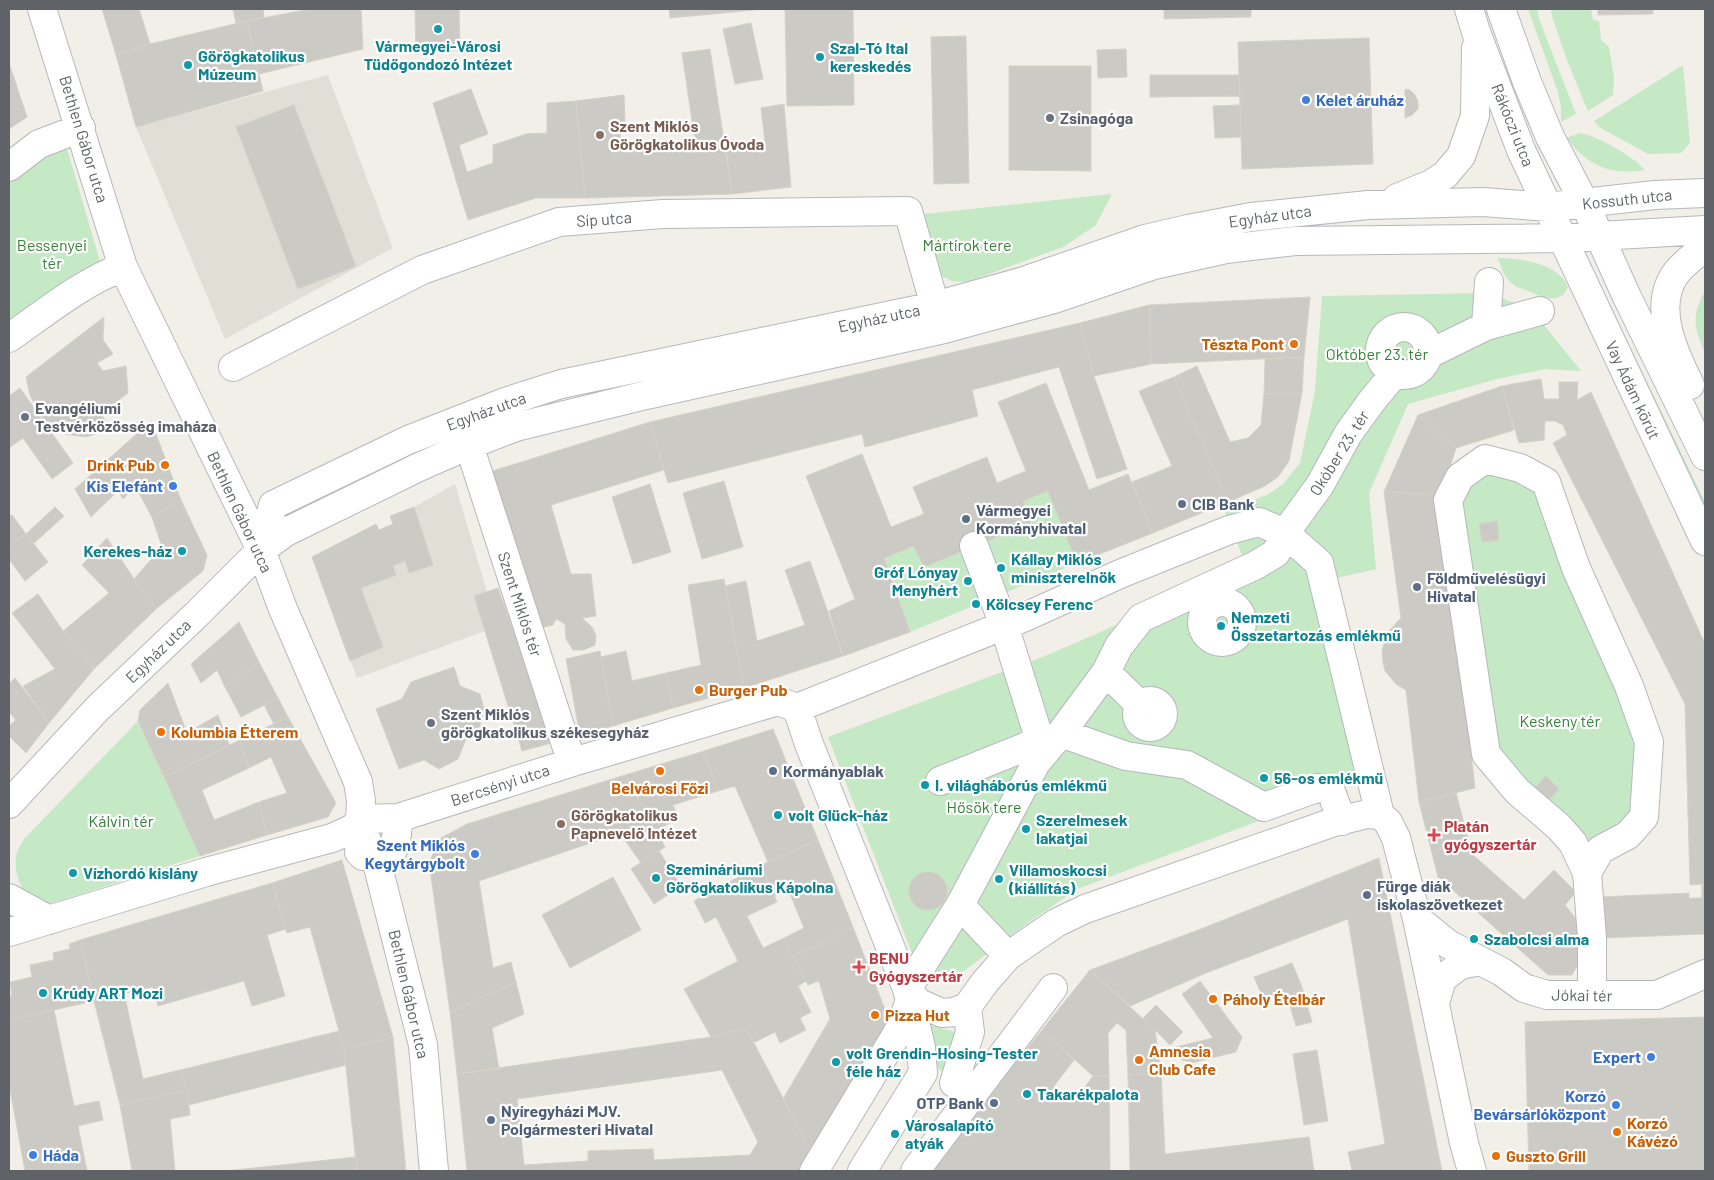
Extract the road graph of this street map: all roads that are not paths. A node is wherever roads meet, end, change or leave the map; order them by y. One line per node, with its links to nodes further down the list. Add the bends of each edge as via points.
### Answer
1 (42, 9): 6 (street, Bethlen Gábor utca)
2 (1501, 9): 5 (street, Rákóczi utca)
3 (1518, 9): 5 (street, via 1520,15)
4 (1473, 20): 10 (street, via 1475,116 1461,156 1445,175 1431,184); 11 (street, Rákóczi utca, via 1522,150)
5 (1514, 45): 9 (street, Rákóczi utca, via 1550,137)
6 (80, 128): 7 (street, via 39,144); 16 (street, Bethlen Gábor utca)
7 (9, 167)
8 (1705, 193): 9 (street, Kossuth utca, via 1655,195)
9 (1586, 204): 11 (street, Kossuth utca); 13 (street)
10 (1368, 205): 11 (street, Egyház utca, via 1483,202); 18 (street, Egyház utca, via 1252,217 1145,239 1024,281)
11 (1548, 207): 14 (street, Rákóczi utca)
12 (1705, 230): 13 (street, Kossuth utca)
13 (1601, 236): 14 (street, Kossuth utca); 27 (street, via 1627,297)
14 (1563, 238): 26 (street, Egyház utca, via 1295,241 1226,249 1154,265 1054,299 944,330 516,427); 29 (street, Vay Ádám körút)
15 (1705, 246): 25 (street, via 1677,272 1665,299 1668,329)
16 (123, 268): 21 (street, via 89,283); 31 (street, Bethlen Gábor utca)
17 (1489, 282): 20 (street)
18 (935, 306): 23 (street, Síp utca, via 908,211 663,214 559,222 422,270); 31 (street, Egyház utca, via 561,384 505,402 408,440 274,505)
19 (1540, 311): 20 (street)
20 (1486, 326): 22 (street)
21 (9, 338)
22 (1429, 354): 24 (street, via 1416,373 1409,376); 24 (street, via 1425,338 1412,328 1396,328 1389,332 1383,338 1380,354 1382,362)
23 (233, 367)
24 (1394, 374): 28 (street, Okóber 23. tér, via 1348,434 1320,485)
25 (1705, 418)
26 (469, 445): 31 (street, Egyház utca, via 286,532); 37 (street, Szent Miklós tér)
27 (1705, 456)
28 (1286, 533): 32 (street, via 1259,522 1229,530 1118,567); 33 (street, Okóber 23. tér, via 1276,553 1211,595 1141,618 1119,646); 40 (street, via 1319,563)
29 (1705, 541)
30 (974, 546): 32 (street)
31 (260, 550): 39 (street, Egyház utca, via 97,709); 43 (street, Bethlen Gábor utca, via 358,782 362,801)
32 (1004, 625): 34 (street); 35 (street)
33 (1106, 672): 35 (street, Okóber 23. tér); 36 (street, via 1144,716)
34 (797, 708): 37 (street, Bercsényi utca, via 778,701); 55 (street)
35 (1046, 746): 36 (street); 38 (street); 47 (street, Okóber 23. tér)
36 (1126, 756): 42 (street, via 1188,765 1264,807 1317,788 1326,789 1332,794)
37 (573, 762): 41 (street, Bercsényi utca)
38 (940, 781)
39 (9, 804)
40 (1380, 816): 42 (street, via 1367,814); 48 (street, via 1388,822 1396,838)
41 (398, 818): 43 (street, Bercsényi utca); 44 (street, via 393,850)
42 (1342, 821): 51 (street, via 1085,910 1056,923)
43 (354, 825): 44 (street, via 353,846 363,856); 49 (street, Bercsényi utca, via 284,851)
44 (375, 855): 60 (street, Bethlen Gábor utca, via 424,1045)
45 (1587, 873): 45 (street, via 1600,850 1628,835 1644,817 1649,742 1629,686 1576,568 1546,482 1520,468 1485,459 1460,477 1448,500 1486,754 1517,791 1573,843); 56 (street)
46 (9, 898): 49 (street)
47 (960, 905): 51 (street); 55 (street, Okóber 23. tér)
48 (1417, 919): 52 (street, Jókai tér, via 1448,944); 57 (street)
49 (49, 920): 50 (street)
50 (9, 932)
51 (1008, 956): 58 (street)
52 (1480, 961): 56 (street, Jókai tér, via 1524,988 1546,995); 57 (street, via 1460,965 1442,980)
53 (1705, 974): 56 (street, Jókai tér, via 1657,995)
54 (1054, 988): 63 (street)
55 (908, 995): 58 (street, via 942,1014); 61 (street, Okóber 23. tér, via 898,1032); 62 (street, via 921,1047 923,1073)
56 (1592, 995)
57 (1435, 1003): 64 (street)
58 (967, 1007): 59 (street, via 970,1032)
59 (954, 1083)
60 (434, 1171)
61 (814, 1171)
62 (862, 1171)
63 (915, 1171)
64 (1472, 1171)

